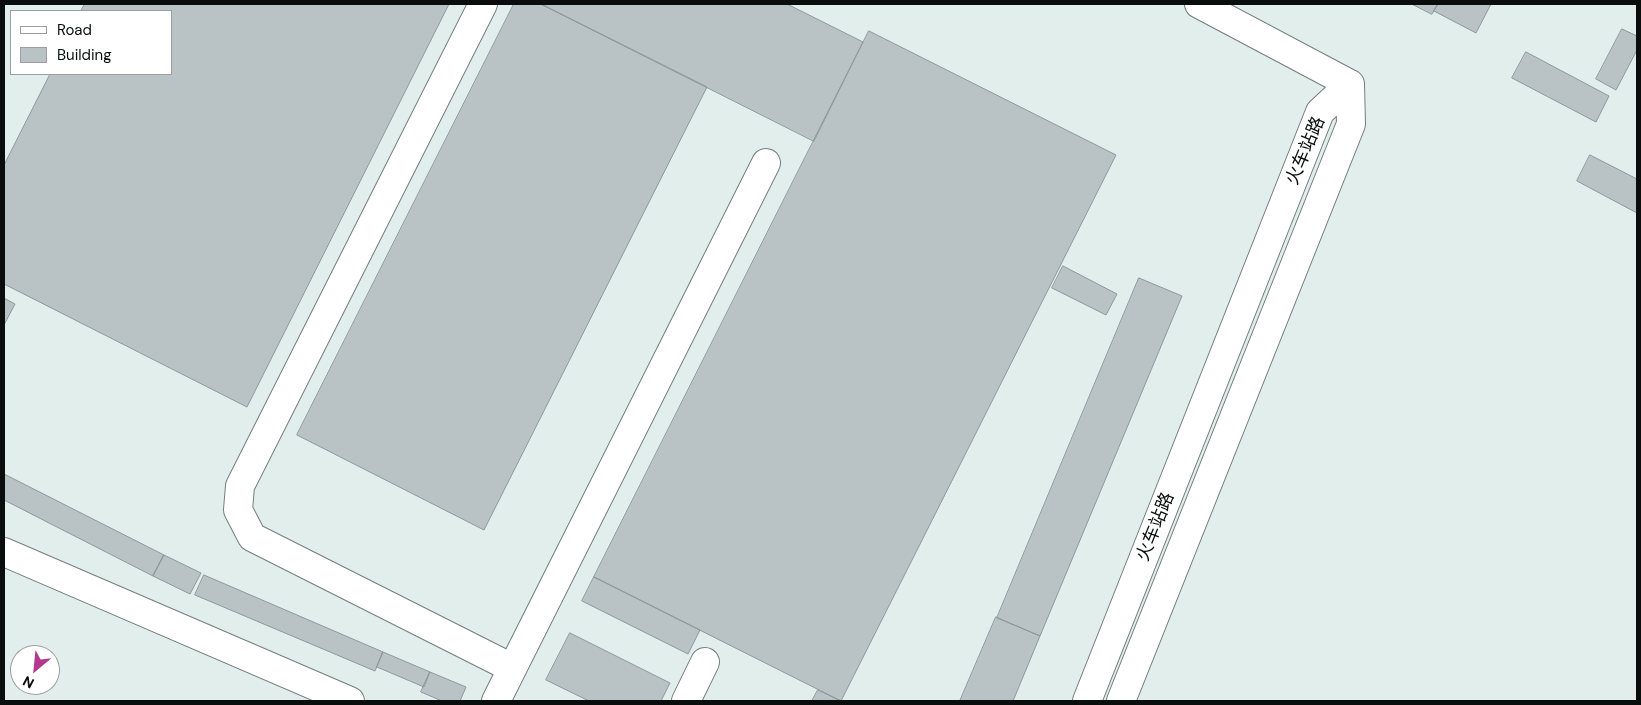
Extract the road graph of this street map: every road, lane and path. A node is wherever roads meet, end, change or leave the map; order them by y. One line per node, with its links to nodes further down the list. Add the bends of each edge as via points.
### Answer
1 (482, 4): 7 (street, via 240,486 238,510 252,537)
2 (1198, 4): 3 (street)
3 (1350, 84): 11 (street, 火车站路, via 1320,112); 12 (street, 火车站路, via 1350,124)
4 (766, 163): 7 (street)
5 (4, 552): 8 (street)
6 (705, 662): 10 (street)
7 (512, 668): 9 (street)
8 (350, 701)
9 (496, 701)
10 (686, 701)
11 (1087, 701)
12 (1121, 701)

